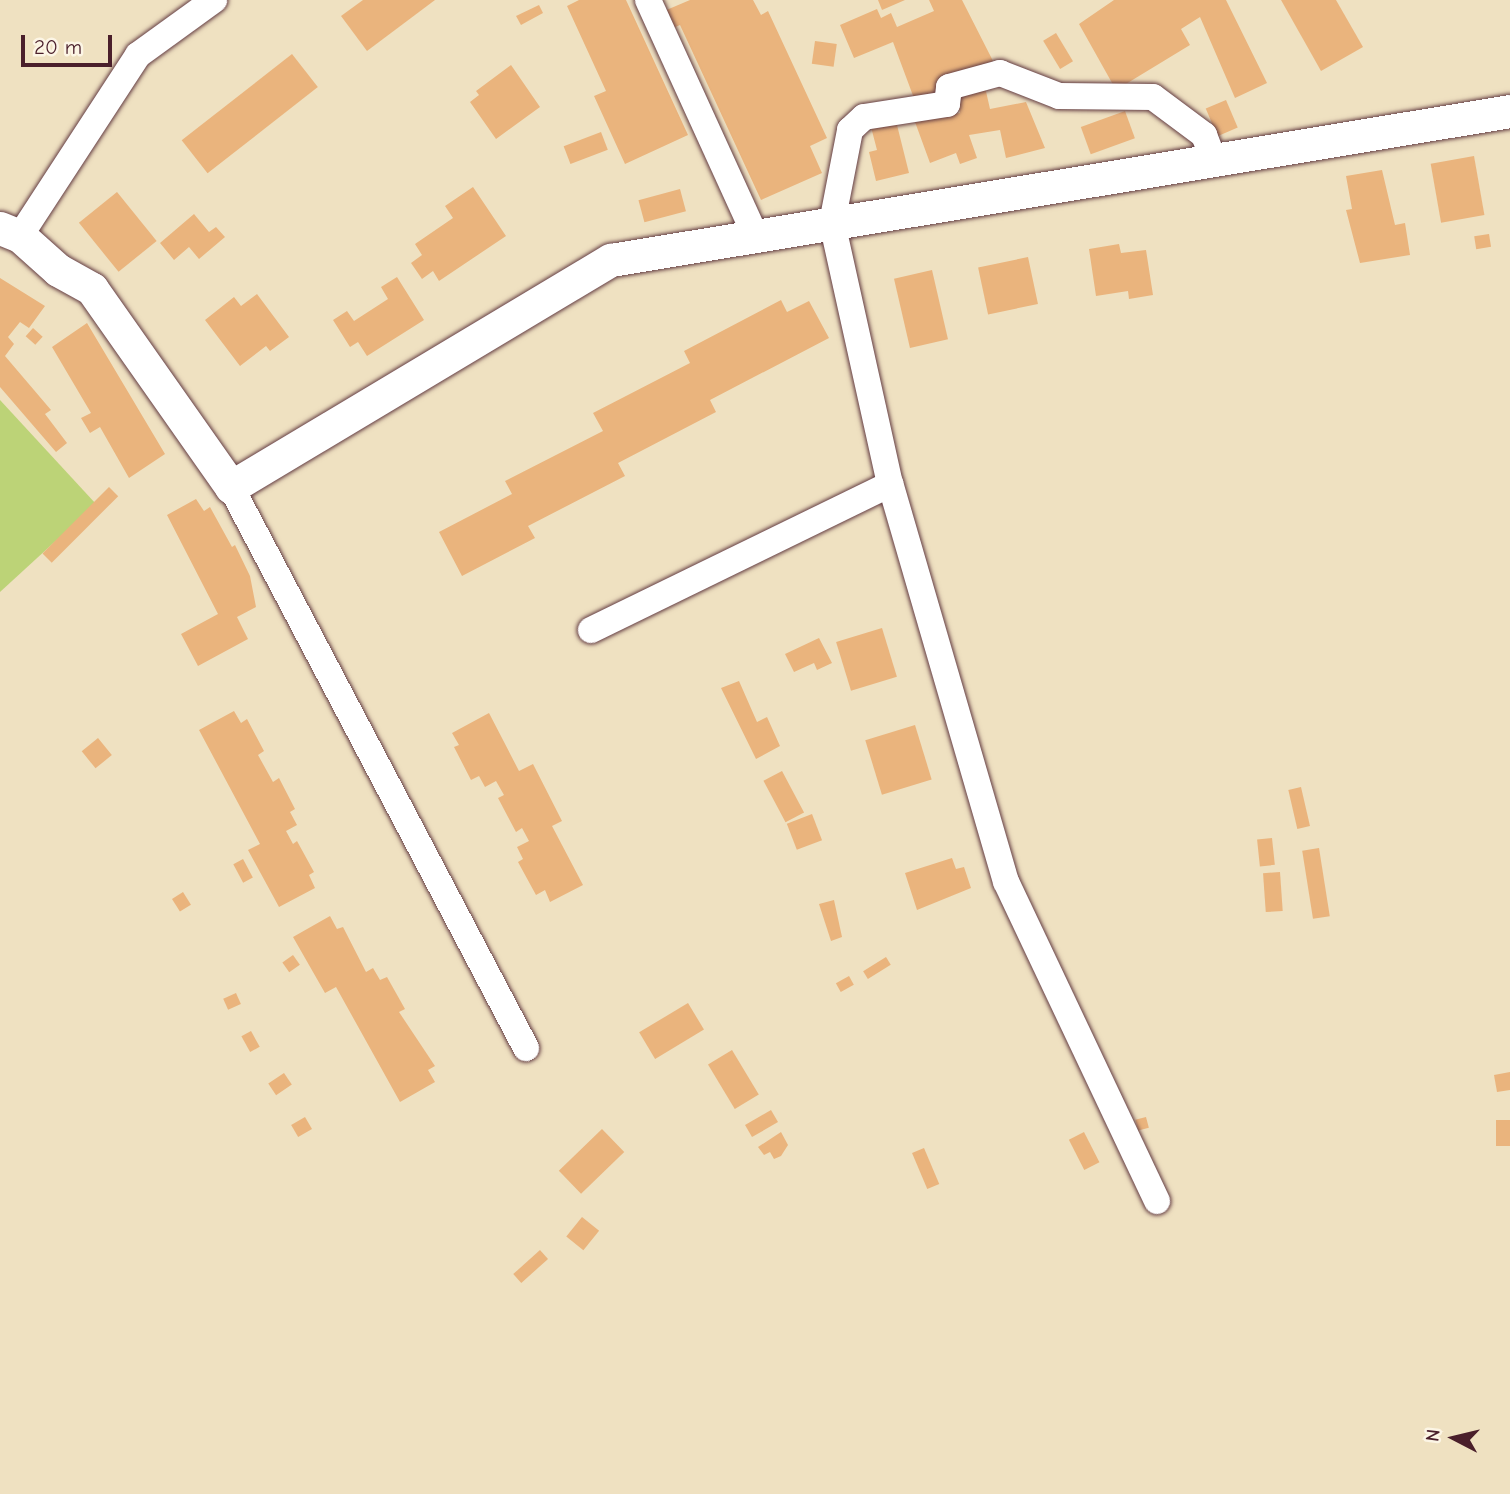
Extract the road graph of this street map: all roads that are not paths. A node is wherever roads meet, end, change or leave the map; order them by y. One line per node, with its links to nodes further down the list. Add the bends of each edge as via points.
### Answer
1 (214, 0): 6 (street, via 138,55)
2 (648, 0): 7 (street)
3 (1510, 111): 4 (street)
4 (1213, 159): 5 (street); 5 (street, via 1204,135 1153,97 1059,96 1000,73 949,87 947,104 864,117 850,130)
5 (832, 223): 7 (street); 8 (street)
6 (10, 232): 9 (street, via 58,270 92,289)
7 (755, 235): 9 (street, via 611,260)
8 (890, 484): 10 (street); 12 (street, via 1006,882)
9 (232, 487): 11 (street)
10 (591, 631)
11 (526, 1048)
12 (1157, 1202)

